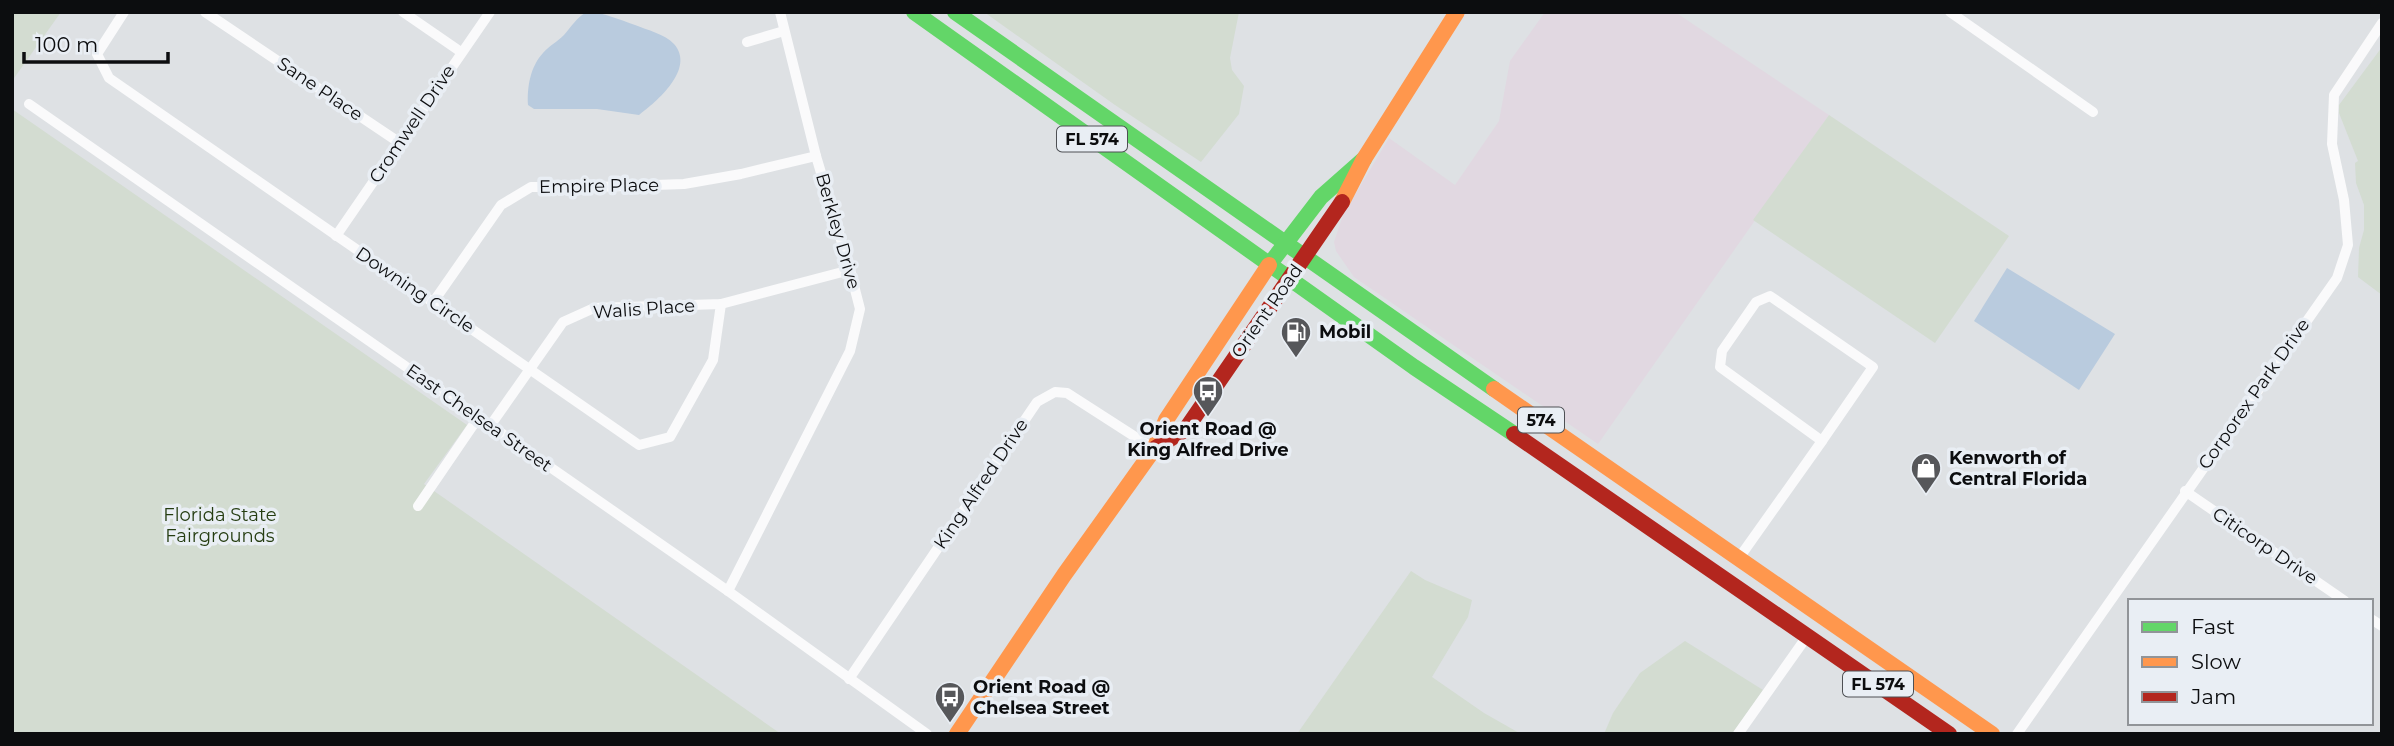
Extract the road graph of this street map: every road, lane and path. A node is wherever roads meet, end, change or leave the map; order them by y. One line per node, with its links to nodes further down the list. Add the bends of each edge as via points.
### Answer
1 (124, 12): 19 (street, Downing Circle, via 97,54 109,78)
2 (205, 12): 16 (street, Sane Place)
3 (402, 12): 13 (street)
4 (490, 12): 13 (street, Cromwell Drive)
5 (780, 12): 11 (street, Berkley Drive)
6 (914, 12): 22 (main road, FL 574)
7 (955, 12): 20 (main road, 574)
8 (1457, 12): 18 (main road, Orient Road)
9 (1950, 12): 15 (street)
10 (2382, 23): 32 (street, Corporex Park Drive, via 2334,95 2332,144 2348,245 2337,278)
11 (784, 31): 12 (street); 17 (street, Berkley Drive)
12 (747, 43)
13 (461, 52): 16 (street, Cromwell Drive)
14 (29, 104): 28 (street, East Chelsea Street)
15 (2093, 112)
16 (400, 143): 19 (street, Cromwell Drive)
17 (816, 156): 23 (street, Berkley Drive); 25 (street, Empire Place, via 684,184 531,187 501,205)
18 (1364, 159): 20 (main road, Orient Road, via 1321,197); 21 (main road, Orient Road, via 1339,208)
19 (336, 236): 25 (street, Downing Circle)
20 (1286, 244): 21 (main road, 574); 22 (main road, Orient Road)
21 (1304, 258): 24 (main road, Orient Road); 34 (main road, 574)
22 (1270, 265): 24 (main road, FL 574); 31 (main road, Orient Road, via 1166,419)
23 (850, 270): 26 (street, Walis Place); 35 (street, Berkley Drive, via 860,309 850,351)
24 (1290, 279): 31 (main road, Orient Road, via 1186,429); 38 (main road, FL 574)
25 (433, 301): 27 (street, Downing Circle)
26 (721, 304): 27 (street, Walis Place, via 594,308 562,323); 27 (street, Downing Circle, via 713,360 670,437 639,445)
27 (530, 369): 29 (street, Walis Place)
28 (478, 418): 29 (street, East Chelsea Street); 33 (street)
29 (490, 426): 35 (street, East Chelsea Street)
30 (1822, 441): 30 (street, via 1873,367 1770,296 1756,302 1722,351 1720,367); 34 (street)
31 (1154, 449): 40 (street, King Alfred Drive, via 1067,393 1055,392 1037,402); 43 (main road, Orient Road)
32 (2185, 491): 37 (street, Citicorp Drive); 46 (street, Corporex Park Drive)
33 (418, 506)
34 (1739, 558): 36 (main road, 574)
35 (728, 592): 40 (street, East Chelsea Street)
36 (1796, 598): 38 (main road); 39 (main road); 45 (main road, 574)
37 (2342, 599)
38 (1759, 602): 39 (main road, FL 574)
39 (1804, 633): 41 (street); 44 (main road, FL 574)
40 (849, 678): 42 (street, East Chelsea Street)
41 (1740, 733)
42 (927, 734)
43 (957, 734)
44 (1949, 734)
45 (1992, 734)
46 (2017, 734)

